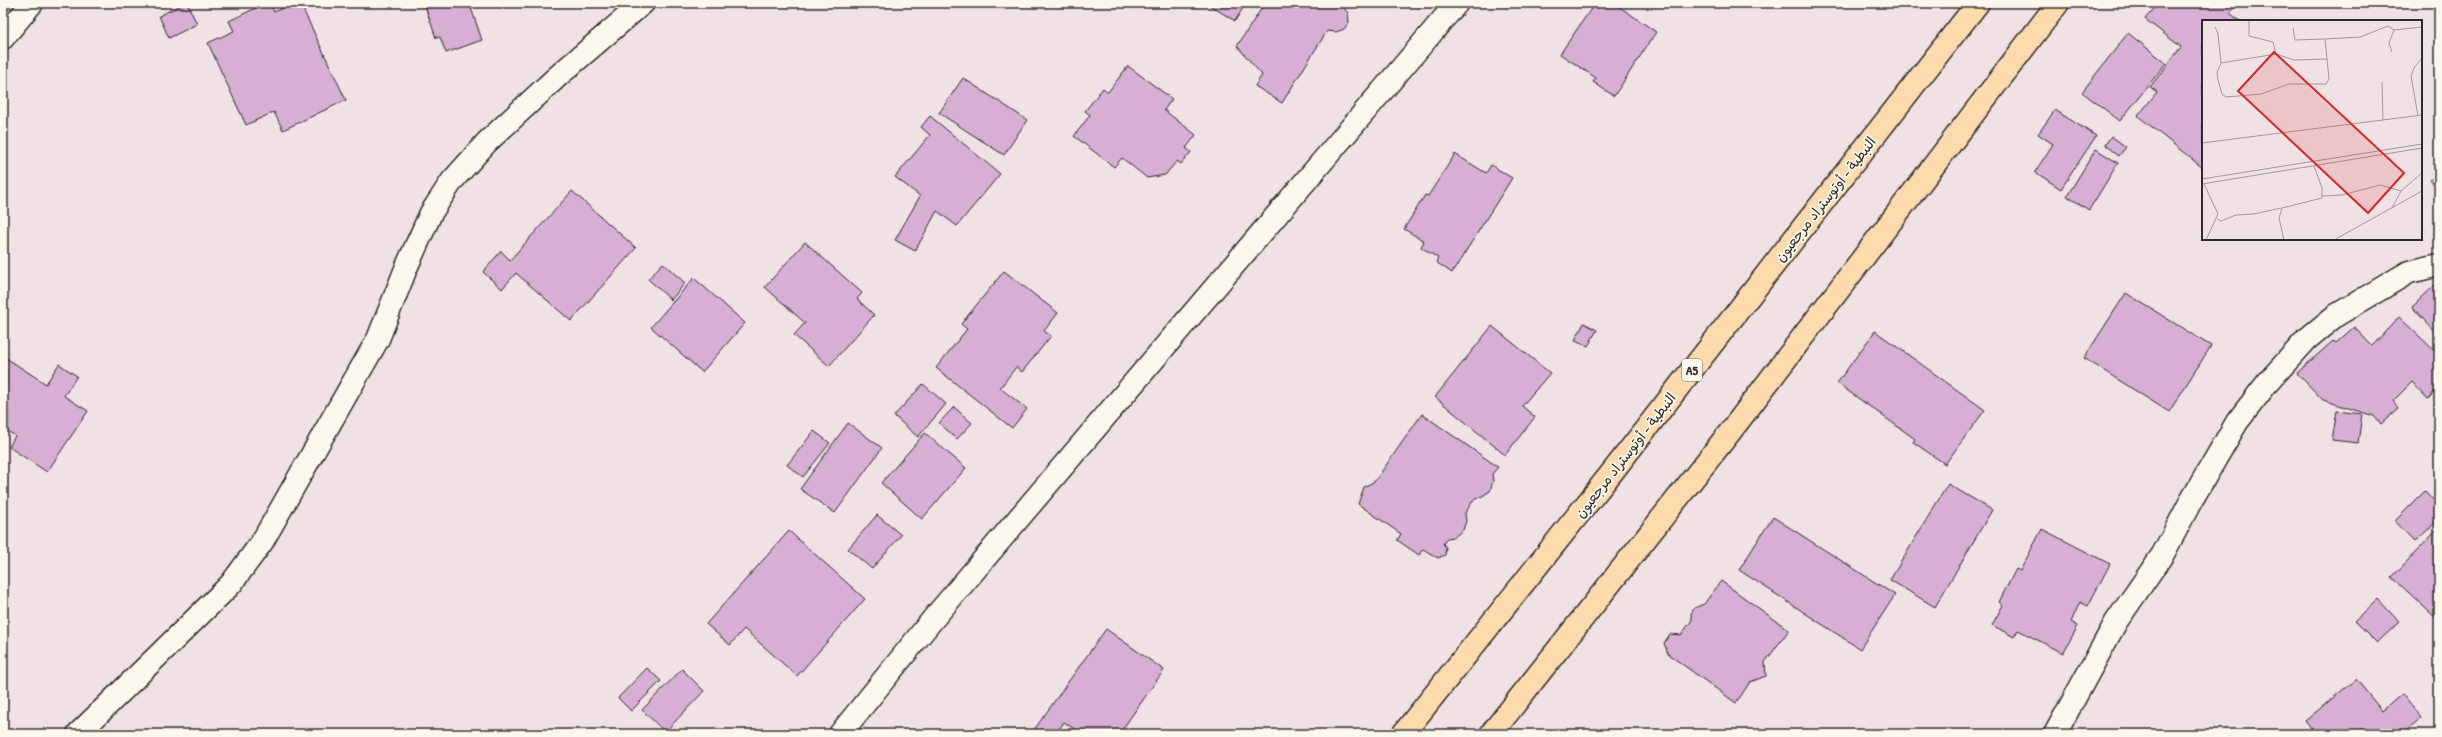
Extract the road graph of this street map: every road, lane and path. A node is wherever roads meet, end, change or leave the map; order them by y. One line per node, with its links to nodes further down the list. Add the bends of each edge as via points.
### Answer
1 (32, 3): 6 (street)
2 (643, 3): 8 (street, via 558,76 487,142 452,181 431,213 406,266 378,339 262,542 231,584)
3 (1457, 3): 9 (street, via 938,612)
4 (1978, 3): 10 (highway, النبطية - أوتوستراد مرجعيون / A5, via 1613,471)
5 (2058, 3): 11 (highway, via 1730,432)
6 (3, 38)
7 (2439, 265): 12 (street, via 2409,272 2335,316 2307,339 2268,382 2237,422 2163,554 2116,622)
8 (78, 734)
9 (840, 734)
10 (1403, 734)
11 (1491, 734)
12 (2055, 734)

